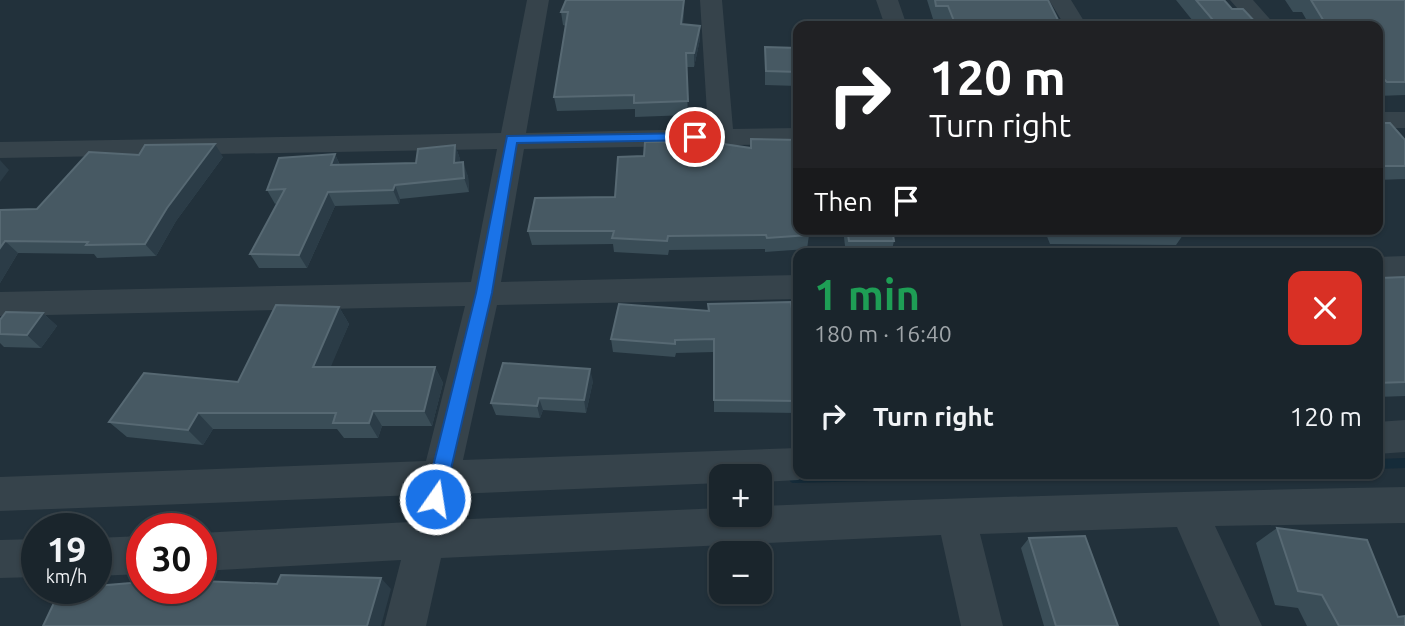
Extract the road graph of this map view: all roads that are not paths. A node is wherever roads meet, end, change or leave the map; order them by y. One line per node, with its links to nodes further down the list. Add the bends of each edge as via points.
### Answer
1 (538, 0): 13 (street)
2 (711, 0): 12 (street)
3 (887, 0): 6 (street)
4 (1060, 0): 7 (street)
5 (1241, 0): 8 (street)
6 (894, 21)
7 (1073, 21)
8 (1260, 21)
9 (1383, 120): 10 (street)
10 (1405, 120)
11 (793, 136): 12 (street)
12 (721, 137): 13 (street)
13 (511, 139): 14 (street); 18 (street)
14 (0, 150)
15 (1405, 267): 16 (street)
16 (1383, 268)
17 (793, 286): 18 (street)
18 (484, 293): 19 (street); 23 (street)
19 (0, 304)
20 (1405, 436): 21 (street)
21 (1383, 438)
22 (793, 464): 23 (street)
23 (439, 478): 24 (street); 28 (street)
24 (0, 494)
25 (1405, 505): 26 (street)
26 (1187, 508): 27 (street); 34 (street)
27 (956, 516): 28 (street); 33 (street)
28 (426, 540): 29 (street); 32 (street)
29 (217, 551)
30 (21, 558): 31 (street)
31 (0, 559)
32 (405, 626)
33 (982, 626)
34 (1241, 626)

